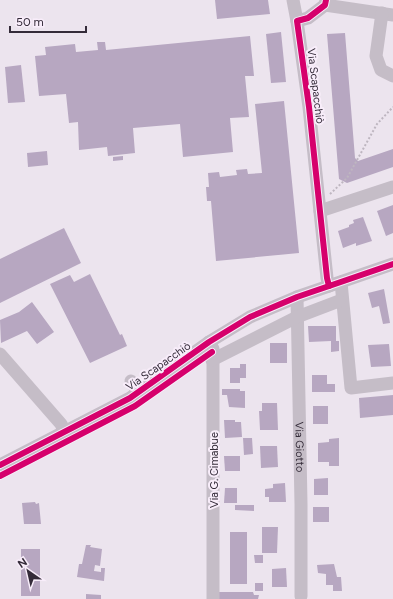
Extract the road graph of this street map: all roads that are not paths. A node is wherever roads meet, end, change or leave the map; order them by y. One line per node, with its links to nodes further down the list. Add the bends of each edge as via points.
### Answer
1 (293, 0): 4 (street, Via Scapacchiò)
2 (325, 2): 3 (street); 4 (street, via 308,18)
3 (387, 14): 5 (street, via 376,56 381,70)
4 (297, 21): 7 (street, Via Scapacchiò)
5 (393, 76)
6 (393, 187): 7 (street)
7 (323, 210): 9 (street, Via Scapacchiò)
8 (393, 264): 9 (street, Via Scapacchiò)
9 (335, 284): 10 (street, Via Scapacchiò); 17 (street, via 351,388)
10 (297, 297): 12 (street, Via Giotto); 13 (street, Via Scapacchiò, via 250,317)
11 (339, 301): 12 (street)
12 (297, 317): 15 (street); 21 (street, Via Giotto)
13 (209, 342): 15 (street, Via G. Cimabue, via 213,349); 18 (street, Via Scapacchiò)
14 (0, 354): 19 (street, via 61,424)
15 (212, 360): 22 (street, Via G. Cimabue)
16 (131, 381): 18 (street)
17 (392, 383)
18 (138, 392): 19 (street, Via Scapacchiò)
19 (65, 432): 20 (street, Via Scapacchiò)
20 (0, 465)
21 (301, 596)
22 (213, 599)

